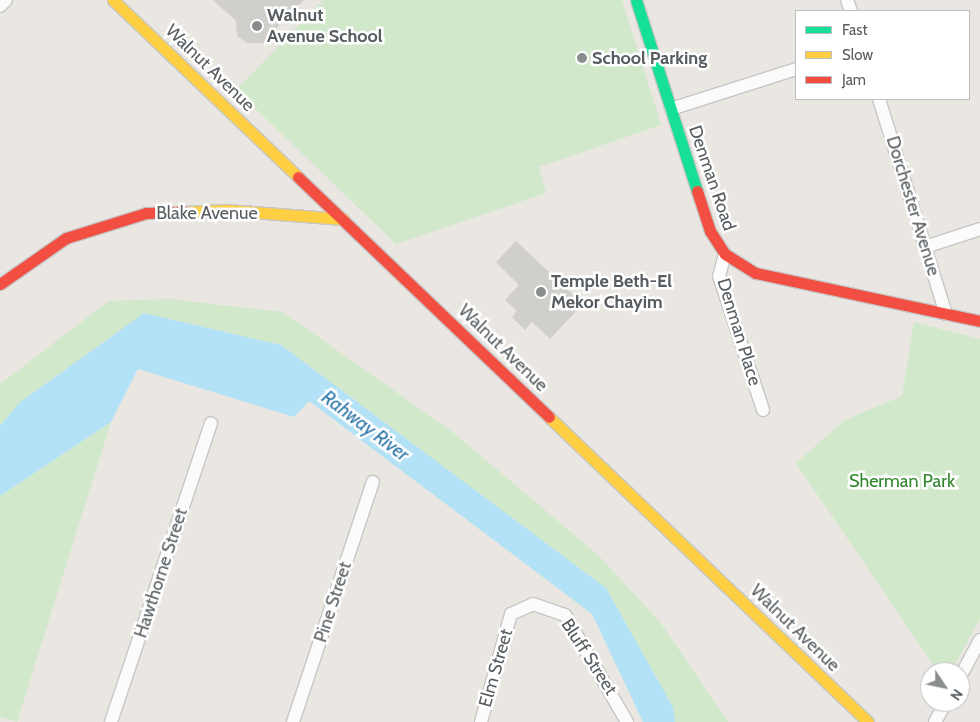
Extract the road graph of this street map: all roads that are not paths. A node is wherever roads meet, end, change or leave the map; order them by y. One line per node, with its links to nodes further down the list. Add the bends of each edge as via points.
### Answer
1 (6, 0): 4 (street)
2 (113, 0): 8 (street, Walnut Avenue)
3 (636, 0): 7 (street, Denman Road)
4 (0, 6)
5 (795, 69): 7 (street)
6 (879, 100): 10 (street, Dorchester Avenue)
7 (671, 108): 11 (street, Denman Road, via 710,231)
8 (343, 219): 12 (street, Blake Avenue, via 227,210 146,213 66,238 35,256); 25 (street, Walnut Avenue)
9 (980, 229): 10 (street)
10 (925, 247): 13 (street, Dorchester Avenue)
11 (725, 254): 13 (street, Denman Road, via 756,273); 15 (street, Denman Place, via 719,276)
12 (0, 284)
13 (946, 314): 14 (street, Denman Road)
14 (980, 322)
15 (764, 410)
16 (211, 423): 21 (street, Hawthorne Street)
17 (373, 482): 22 (street, Pine Street)
18 (511, 614): 23 (street, Elm Street); 24 (street, Bluff Street, via 533,604 565,615)
19 (980, 640): 20 (street)
20 (968, 662)
21 (111, 722)
22 (293, 722)
23 (481, 722)
24 (627, 722)
25 (868, 722)

